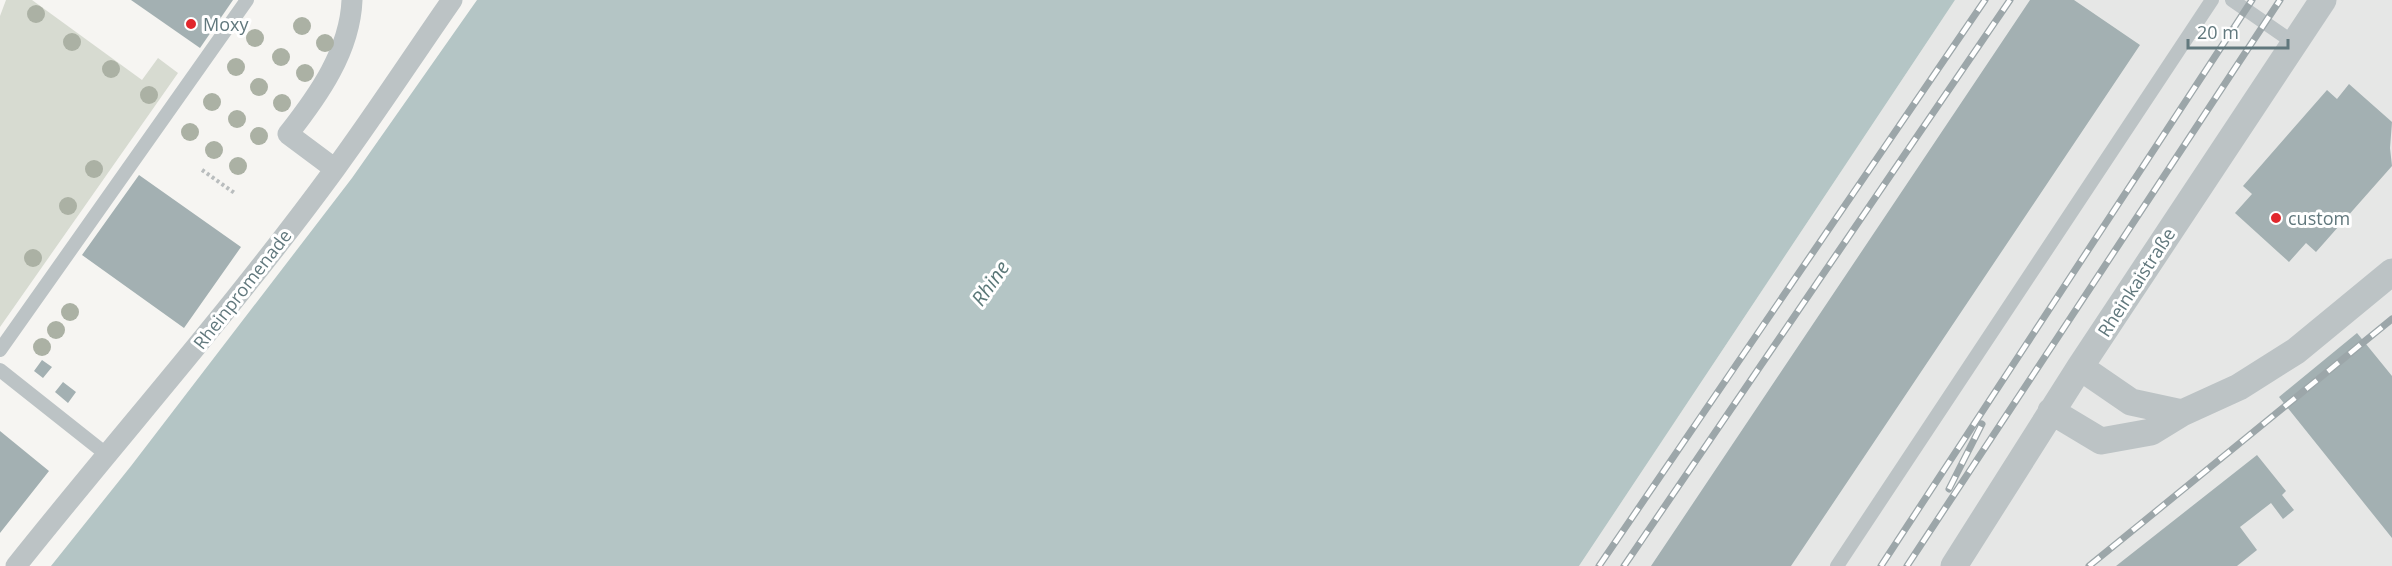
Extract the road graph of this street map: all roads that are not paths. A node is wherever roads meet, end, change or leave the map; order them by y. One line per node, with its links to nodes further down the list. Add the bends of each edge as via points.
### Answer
1 (247, 0): 10 (lane)
2 (352, 0): 8 (street, via 338,58 288,135)
3 (452, 0): 8 (street, Rheinpromenade)
4 (2212, 0): 17 (lane)
5 (2232, 0): 7 (lane)
6 (2322, 0): 7 (street, Rheinkaistraße)
7 (2294, 43): 11 (street, Rheinkaistraße)
8 (335, 169): 15 (street, Rheinpromenade, via 197,346)
9 (2392, 272): 14 (street, via 2296,351 2238,387)
10 (0, 350)
11 (2080, 367): 13 (street, Rheinkaistraße); 14 (street, via 2131,402)
12 (0, 370): 15 (lane)
13 (2051, 411): 14 (street, via 2101,441 2151,432); 18 (street, Rheinkaistraße)
14 (2182, 413)
15 (106, 454): 16 (street, Rheinpromenade)
16 (16, 566)
17 (1837, 566)
18 (1954, 566)

